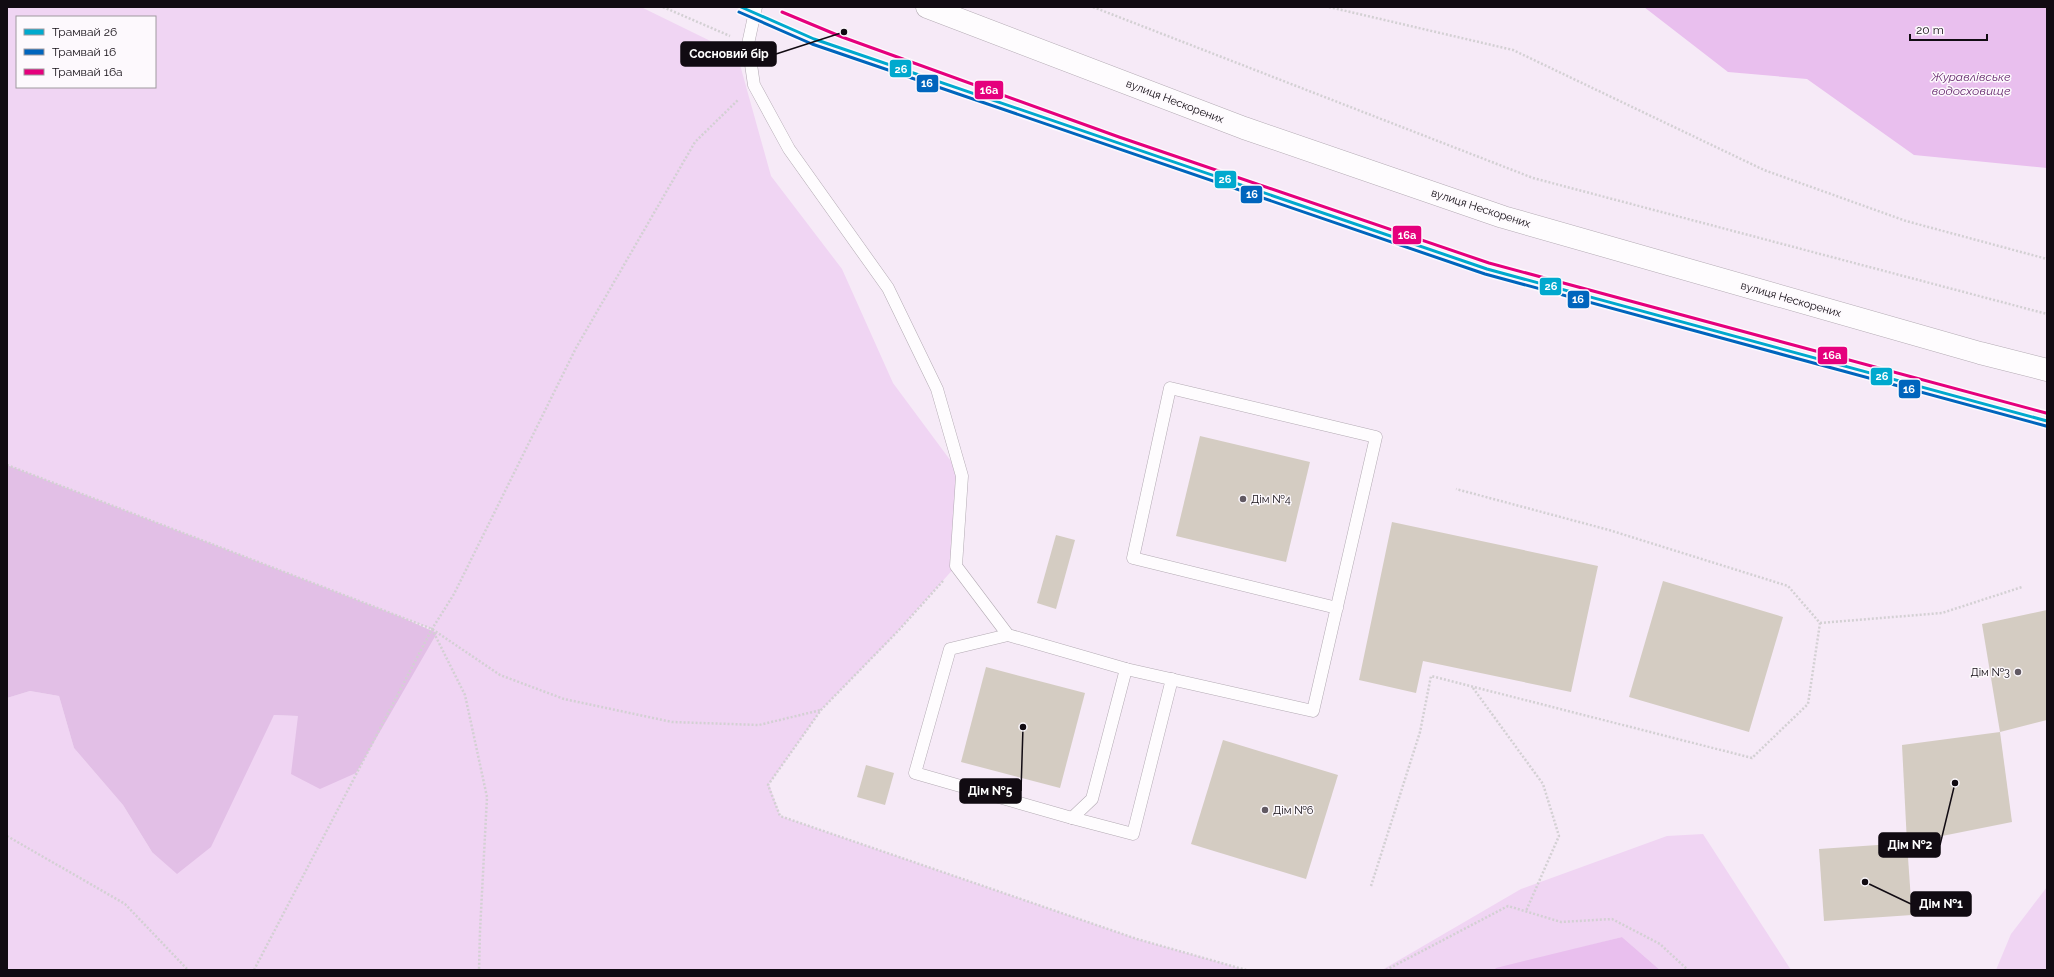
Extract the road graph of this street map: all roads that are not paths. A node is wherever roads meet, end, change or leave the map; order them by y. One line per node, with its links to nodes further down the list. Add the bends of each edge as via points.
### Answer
1 (756, 7): 5 (lane, via 748,44 754,85 789,149 888,288 937,388 962,476 956,566)
2 (927, 7): 3 (main road, вулиця Нескорених, via 1244,128 1503,217)
3 (2047, 370)
4 (1337, 608): 4 (lane, via 1376,437 1170,388 1134,558); 7 (lane, via 1313,711)
5 (1008, 635): 6 (lane); 8 (lane, via 950,649 915,773)
6 (1126, 669): 7 (lane); 8 (lane, via 1092,799)
7 (1172, 679): 8 (lane, via 1133,834)
8 (1072, 818)

